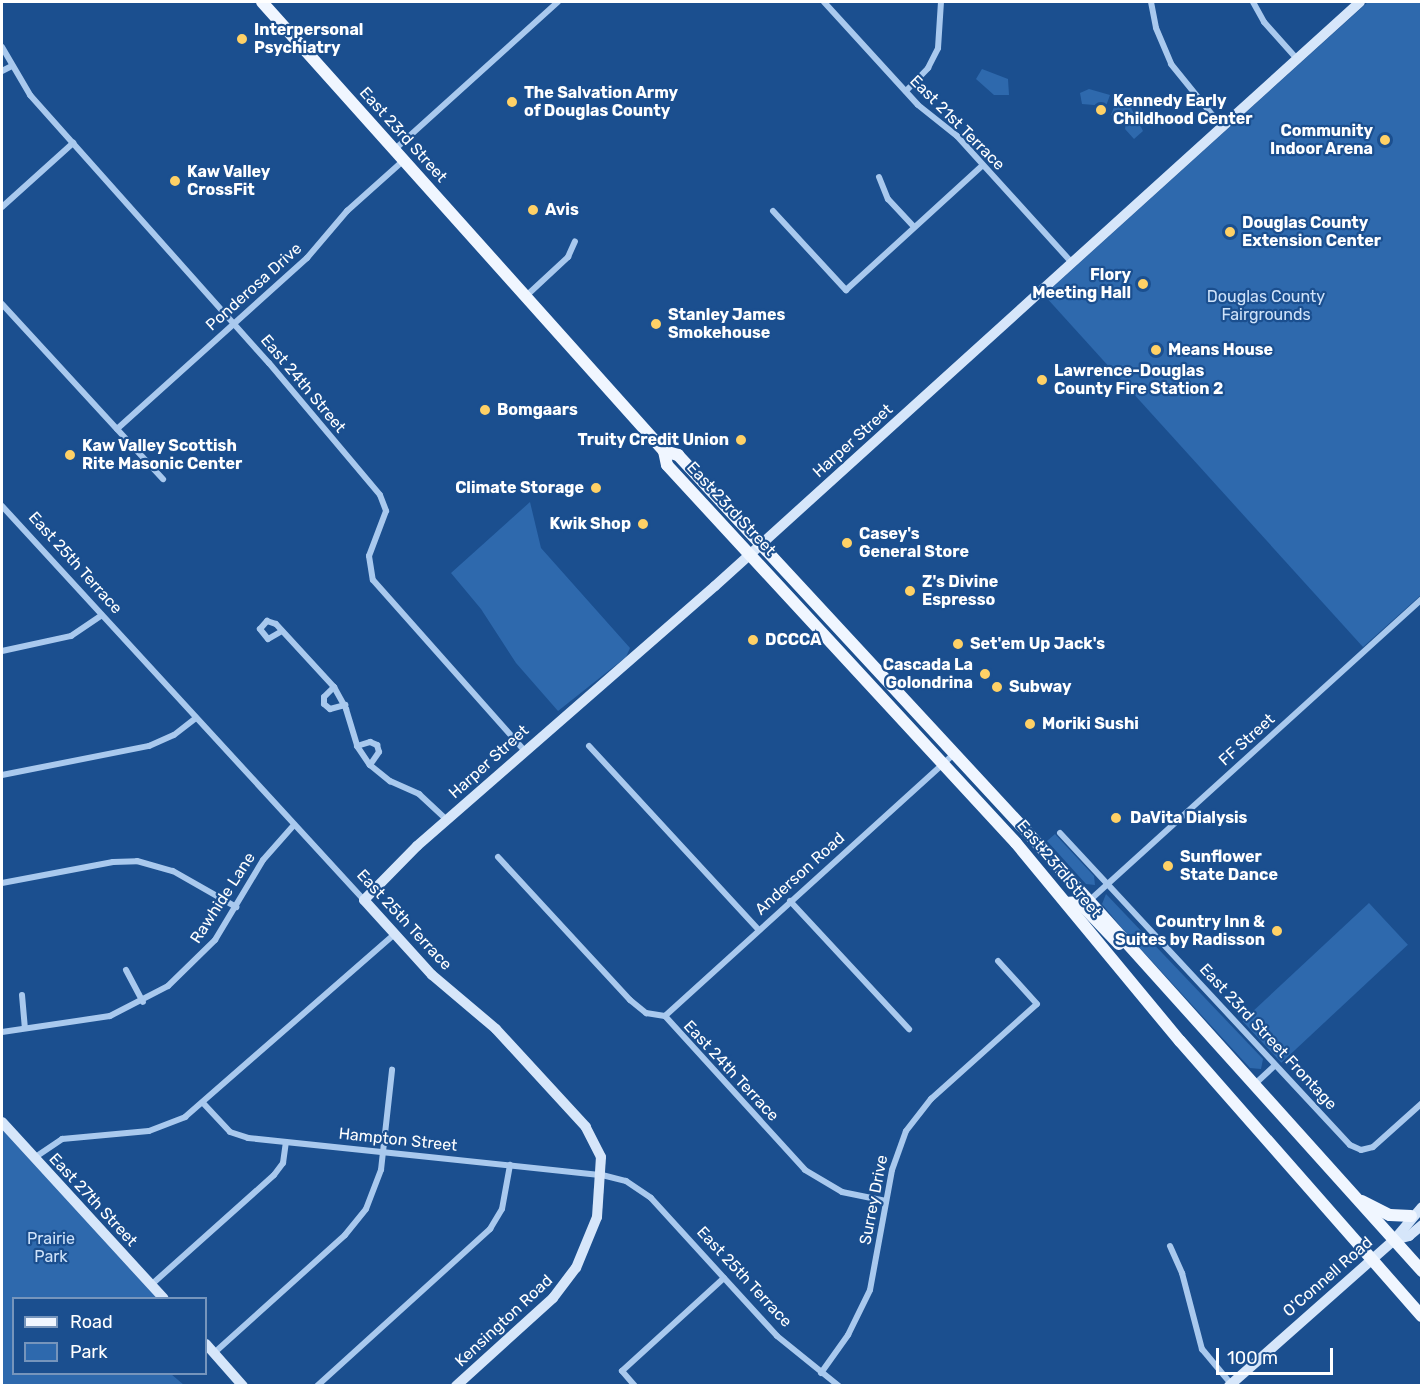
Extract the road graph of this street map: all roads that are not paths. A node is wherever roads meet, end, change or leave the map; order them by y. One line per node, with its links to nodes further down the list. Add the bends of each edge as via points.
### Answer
1 (262, 2): 15 (main road, East 23rd Street)
2 (558, 2): 15 (street)
3 (824, 2): 12 (street, East 21st Terrace)
4 (941, 2): 12 (street, via 941,37 934,59)
5 (1151, 2): 13 (street, via 1157,32 1171,64)
6 (1253, 2): 9 (street, via 1264,22)
7 (1360, 2): 9 (street, Harper Street)
8 (2, 47): 10 (street, East 24th Street)
9 (1296, 59): 13 (street, Harper Street)
10 (12, 66): 11 (street); 14 (street, East 24th Street, via 26,91)
11 (2, 71)
12 (906, 91): 17 (street, East 21st Terrace)
13 (1222, 127): 23 (street, Harper Street)
14 (73, 143): 19 (street); 26 (street, East 24th Street)
15 (394, 150): 16 (main road, East 23rd Street)
16 (403, 161): 24 (main road, East 23rd Street); 26 (street, Ponderosa Drive, via 347,211 307,258)
17 (983, 165): 21 (street); 23 (street, East 21st Terrace)
18 (879, 177): 21 (street, via 888,199)
19 (2, 207)
20 (773, 211): 21 (street, via 846,290)
21 (914, 227)
22 (575, 241): 24 (street, via 568,257)
23 (1072, 263): 31 (street, Harper Street)
24 (525, 297): 28 (main road, East 23rd Street)
25 (2, 303): 27 (street)
26 (234, 324): 27 (street, Ponderosa Drive); 42 (street, East 24th Street, via 380,495 386,511 369,556 373,580)
27 (117, 429): 29 (street)
28 (664, 451): 31 (main road, East 23rd Street, via 678,455); 32 (main road, East 23rd Street, via 668,465)
29 (163, 479)
30 (2, 506): 34 (street, East 25th Terrace)
31 (761, 545): 32 (street, Harper Street); 43 (main road, East 23rd Street)
32 (750, 555): 42 (street, Harper Street); 44 (main road, East 23rd Street)
33 (1422, 599): 52 (street, FF Street)
34 (102, 615): 36 (street, via 71,636); 39 (street, East 25th Terrace)
35 (282, 631): 37 (street)
36 (2, 651)
37 (334, 687): 38 (street); 38 (street, via 324,697 324,704 330,709)
38 (345, 705): 40 (street)
39 (196, 718): 46 (street, via 174,735 149,746); 48 (street, East 25th Terrace)
40 (357, 746): 45 (street); 45 (street, via 377,744 378,755)
41 (589, 746): 58 (street)
42 (524, 750): 47 (street, Harper Street)
43 (954, 754): 44 (street, Anderson Road); 54 (main road, East 23rd Street)
44 (944, 764): 55 (street, Anderson Road); 56 (main road, East 23rd Street)
45 (370, 765): 47 (street, via 390,781 419,794)
46 (2, 775)
47 (447, 820): 53 (street, Harper Street)
48 (294, 825): 53 (street, East 25th Terrace); 57 (street, Rawhide Lane, via 263,860)
49 (1060, 833): 52 (street, East 23rd Street Frontage)
50 (498, 857): 65 (street, East 24th Terrace, via 630,1000 646,1013)
51 (2, 883): 57 (street, via 137,861 173,871)
52 (1108, 884): 54 (street, FF Street); 69 (street, East 23rd Street Frontage)
53 (364, 900): 59 (street, East 25th Terrace)
54 (1090, 900): 62 (main road, East 23rd Street)
55 (790, 901): 58 (street, Anderson Road); 67 (street)
56 (1066, 903): 62 (main road, via 1078,902 1151,978); 87 (main road, East 23rd Street, via 1187,1049)
57 (236, 907): 64 (street, Rawhide Lane, via 195,964)
58 (758, 929): 65 (street, Anderson Road)
59 (395, 934): 73 (street); 79 (street, East 25th Terrace, via 432,975 496,1029 586,1127 599,1147)
60 (998, 961): 81 (street, Surrey Drive, via 1037,1004 914,1119 896,1156)
61 (126, 970): 64 (street)
62 (1171, 989): 71 (main road, East 23rd Street)
63 (22, 995): 66 (street)
64 (143, 1002): 66 (street, Rawhide Lane, via 90,1021)
65 (664, 1016): 81 (street, East 24th Terrace, via 805,1170 842,1192)
66 (25, 1028): 68 (street, Rawhide Lane)
67 (909, 1029)
68 (2, 1032)
69 (1275, 1065): 71 (street); 72 (street, East 23rd Street Frontage, via 1350,1145 1361,1150 1373,1147)
70 (392, 1070): 76 (street)
71 (1256, 1083): 80 (main road, East 23rd Street)
72 (1422, 1103)
73 (204, 1104): 75 (street, Hampton Street, via 238,1136); 77 (street, via 165,1127 62,1139)
74 (2, 1122): 77 (street, East 27th Street)
75 (286, 1142): 76 (street, Hampton Street); 90 (street, via 283,1163 274,1175)
76 (383, 1152): 78 (street, Hampton Street); 94 (street, via 376,1190 353,1227)
77 (34, 1158): 90 (street, East 27th Street)
78 (510, 1165): 79 (street, Hampton Street); 98 (street, via 504,1203 490,1229)
79 (602, 1174): 89 (street, East 25th Terrace, via 636,1186 651,1198); 99 (street, Kensington Road, via 592,1232 569,1279)
80 (1358, 1199): 83 (main road, via 1389,1215); 85 (main road, East 23rd Street)
81 (886, 1201): 95 (street, Surrey Drive, via 867,1297 848,1335)
82 (1422, 1207): 83 (street, O'Connell Road)
83 (1411, 1216): 85 (street, O'Connell Road)
84 (1422, 1225): 85 (street, O'Connell Road, via 1409,1236)
85 (1394, 1240): 87 (street, O'Connell Road); 88 (main road, East 23rd Street)
86 (1170, 1246): 96 (street, via 1182,1273 1202,1349)
87 (1371, 1259): 92 (main road, East 23rd Street); 96 (street, O'Connell Road)
88 (1422, 1271)
89 (724, 1278): 95 (street, East 25th Terrace, via 777,1336); 100 (street, via 622,1371)
90 (151, 1285): 91 (street, East 27th Street)
91 (161, 1297)
92 (1422, 1316)
93 (207, 1345): 94 (street)
94 (214, 1353): 97 (street)
95 (821, 1373): 101 (street, East 25th Terrace)
96 (1231, 1385)
97 (243, 1386)
98 (317, 1386)
99 (456, 1386)
100 (635, 1386)
101 (839, 1386)

